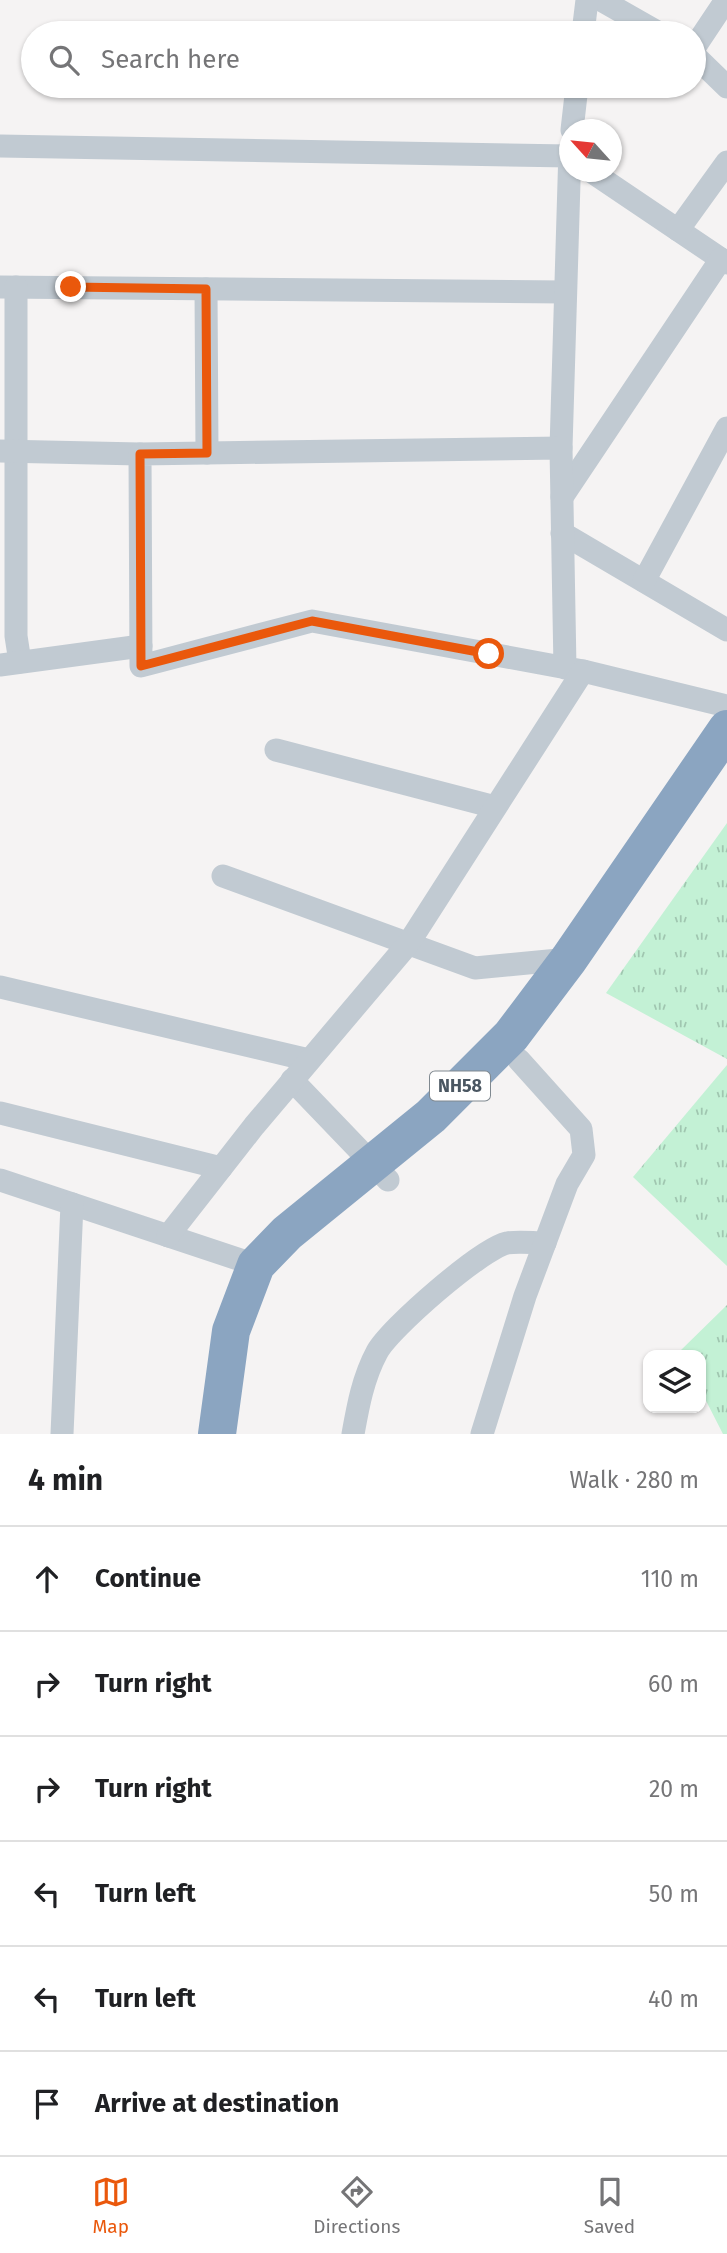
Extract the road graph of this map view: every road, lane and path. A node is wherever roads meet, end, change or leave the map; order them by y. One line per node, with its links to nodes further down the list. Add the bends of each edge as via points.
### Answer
1 (587, 0): 4 (street)
2 (601, 0): 5 (street)
3 (726, 0): 6 (street)
4 (584, 21)
5 (638, 21)
6 (706, 30)
7 (706, 67): 8 (street)
8 (727, 88)
9 (576, 98): 10 (street)
10 (573, 119)
11 (0, 146): 12 (street)
12 (559, 156)
13 (727, 162): 16 (street)
14 (568, 182): 20 (street)
15 (607, 182): 16 (street)
16 (678, 230): 17 (street)
17 (724, 261): 26 (street)
18 (8, 287): 19 (street); 23 (street)
19 (206, 289): 20 (street); 24 (street)
20 (565, 292): 22 (street)
21 (727, 428): 28 (street)
22 (561, 448): 24 (street); 26 (street)
23 (9, 452): 25 (street); 31 (street, via 16,636)
24 (207, 453): 25 (street)
25 (140, 454): 30 (street)
26 (562, 497): 27 (street)
27 (562, 533): 28 (street); 32 (street)
28 (645, 581): 29 (street)
29 (727, 630)
30 (141, 646): 31 (street); 32 (street, via 141,666 312,621)
31 (10, 664)
32 (574, 669): 33 (street); 37 (street)
33 (727, 706)
34 (727, 729): 40 (highway, NH58)
35 (276, 750): 37 (street)
36 (727, 772): 43 (highway, NH58, via 587,972)
37 (495, 807): 39 (street)
38 (223, 876): 39 (street)
39 (408, 944): 40 (street, via 475,968); 42 (street)
40 (569, 959): 47 (highway, NH58, via 511,1035)
41 (0, 987): 42 (street)
42 (309, 1060): 44 (street)
43 (519, 1060): 47 (highway, NH58, via 446,1133); 51 (street, via 581,1129 583,1142 584,1155 567,1184)
44 (292, 1080): 46 (street); 47 (street)
45 (0, 1113): 46 (street)
46 (220, 1168): 50 (street)
47 (381, 1171): 52 (highway, NH58, via 287,1233); 55 (highway, NH58, via 275,1277 253,1336)
48 (0, 1180): 49 (street)
49 (72, 1203): 50 (street); 53 (street)
50 (168, 1236): 52 (street)
51 (545, 1243): 56 (street, via 507,1243 484,1255 393,1329 377,1352 362,1389); 57 (street)
52 (256, 1265): 54 (highway, NH58, via 231,1331)
53 (62, 1434)
54 (217, 1434)
55 (240, 1434)
56 (353, 1434)
57 (482, 1434)

